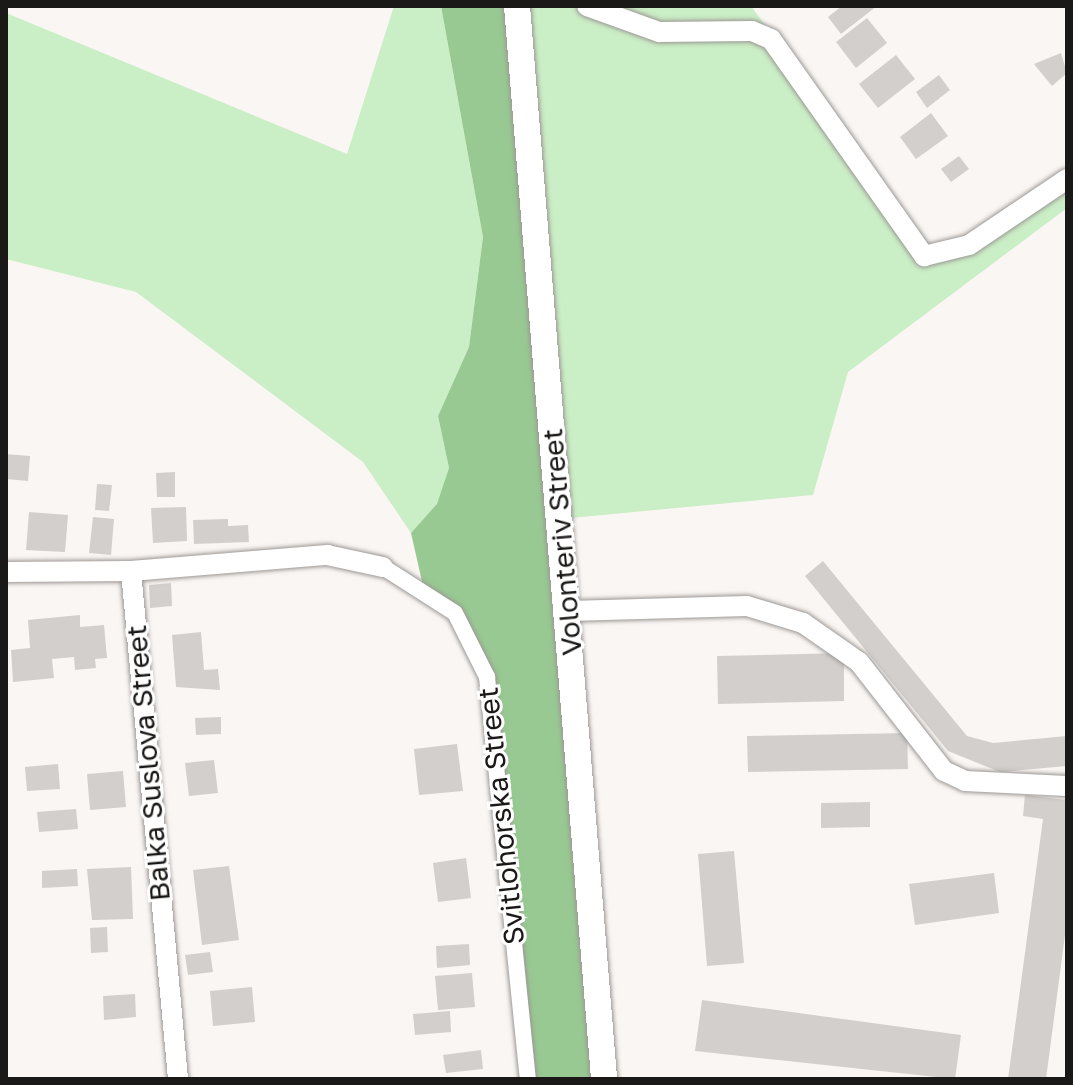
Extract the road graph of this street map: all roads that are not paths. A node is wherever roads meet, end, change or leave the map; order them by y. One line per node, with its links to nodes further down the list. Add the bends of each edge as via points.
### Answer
1 (517, 6): 7 (street, Volonteriv Street)
2 (587, 6): 3 (street, via 659,32 752,31 771,39 924,256 969,245)
3 (1067, 179)
4 (383, 567): 5 (street, Svitlohorska Street, via 327,555); 10 (street, Svitlohorska Street, via 455,613 487,677)
5 (131, 571): 6 (street); 9 (street, Balka Suslova Street)
6 (6, 572)
7 (569, 611): 8 (street, via 747,606 803,623 859,662 944,771 965,781); 11 (street, Volonteriv Street)
8 (1067, 786)
9 (178, 1079)
10 (528, 1079)
11 (604, 1079)

